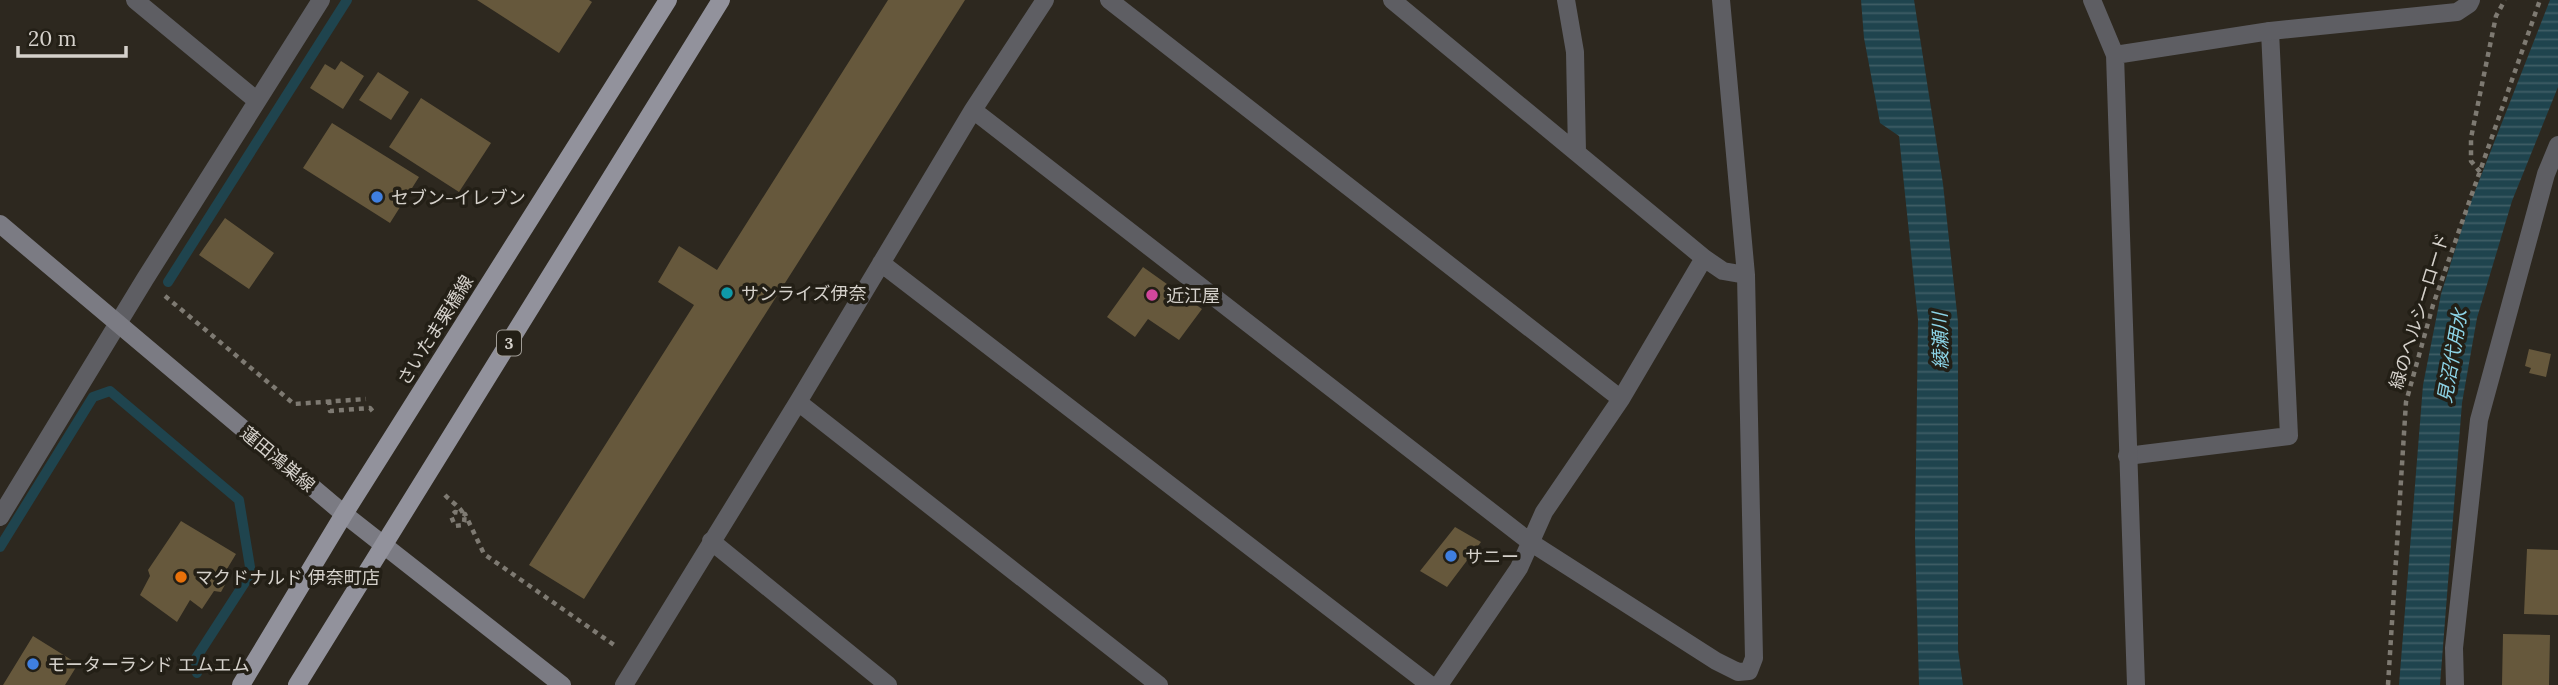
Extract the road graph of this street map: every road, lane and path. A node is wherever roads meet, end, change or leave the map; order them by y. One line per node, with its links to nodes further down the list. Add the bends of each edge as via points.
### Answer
1 (135, 0): 16 (street)
2 (321, 0): 16 (street)
3 (668, 0): 34 (main road, さいたま栗橋線)
4 (721, 0): 38 (main road, 3)
5 (1045, 0): 17 (street)
6 (1109, 0): 28 (street)
7 (1566, 0): 19 (street, via 1575,52)
8 (1721, 0): 24 (street)
9 (2092, 0): 15 (street)
10 (2471, 0): 14 (street, via 2457,12)
11 (2505, 0): 20 (path, via 2496,16 2471,138 2471,161)
12 (2540, 0): 20 (path, 緑のヘルシーロード)
13 (1400, 3): 19 (street)
14 (2270, 31): 15 (street); 32 (street, via 2289,436)
15 (2115, 55): 32 (street)
16 (256, 100): 25 (street)
17 (973, 110): 23 (street); 37 (street)
18 (2558, 145): 50 (street, via 2546,174 2479,420 2454,648)
19 (1577, 152): 22 (street)
20 (2480, 172): 49 (path, 緑のヘルシーロード, via 2433,304 2406,402)
21 (0, 224): 26 (main road, 蓮田鴻巣線)
22 (1704, 258): 24 (street, via 1723,271); 28 (street)
23 (881, 263): 30 (street); 46 (street)
24 (1746, 275): 37 (street, via 1754,658 1749,671 1738,672 1716,661)
25 (145, 279): 26 (street); 29 (path, via 294,404)
26 (118, 323): 34 (main road, 蓮田鴻巣線); 35 (street)
27 (366, 399): 29 (path)
28 (1621, 399): 37 (street, via 1544,512)
29 (329, 400): 31 (path, via 330,411)
30 (798, 402): 36 (street); 45 (street)
31 (370, 408)
32 (2127, 456): 48 (street)
33 (453, 503): 39 (path, via 464,511 465,523 455,526 451,516 455,512 465,514 484,554)
34 (344, 514): 38 (main road, 蓮田鴻巣線); 40 (main road, さいたま栗橋線)
35 (0, 517)
36 (711, 541): 39 (street); 44 (street)
37 (1530, 542): 47 (street, via 1519,568)
38 (384, 547): 41 (main road, 3); 42 (main road, 蓮田鴻巣線)
39 (638, 662): 43 (street)
40 (241, 685)
41 (297, 685)
42 (562, 685)
43 (624, 685)
44 (888, 685)
45 (1159, 685)
46 (1430, 685)
47 (1439, 685)
48 (2136, 685)
49 (2388, 685)
50 (2455, 685)

